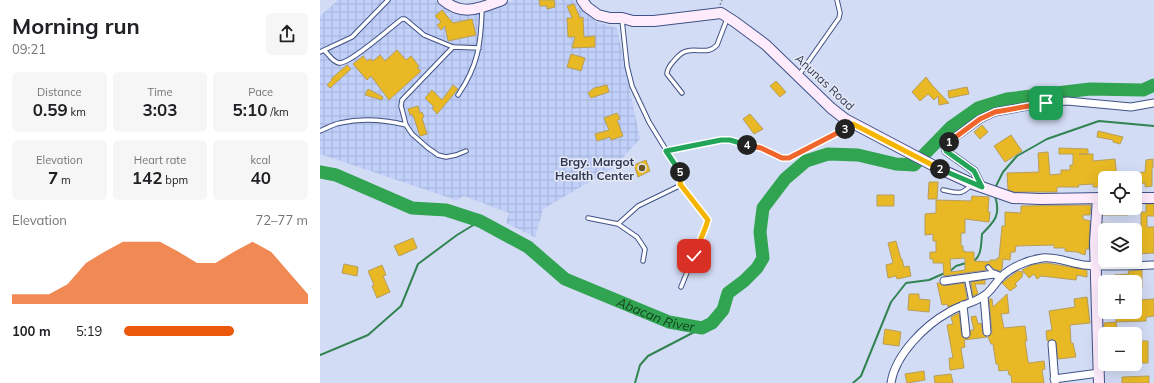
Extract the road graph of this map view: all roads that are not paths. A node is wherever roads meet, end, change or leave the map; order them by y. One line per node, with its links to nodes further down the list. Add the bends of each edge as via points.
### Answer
1 (388, 0): 11 (lane, via 352,37)
2 (443, 0): 6 (street, via 458,10)
3 (502, 0): 6 (street)
4 (582, 0): 8 (street, Anunas Road, via 598,15)
5 (837, 0): 13 (lane, via 839,18)
6 (482, 7): 10 (lane)
7 (728, 17): 8 (street, Anunas Road, via 721,13 712,13 654,21); 13 (street, Anunas Road, via 766,45); 14 (lane, via 714,48 706,51 687,50 668,68 667,74)
8 (622, 18): 21 (lane, via 627,66 632,86)
9 (453, 47): 10 (lane); 11 (lane, via 424,35 405,18 345,62 336,62); 18 (lane, via 402,100 400,106)
10 (479, 48): 15 (lane, via 472,72)
11 (325, 51): 12 (lane)
12 (320, 52)
13 (798, 76): 17 (street, Anunas Road, via 837,114)
14 (682, 93)
15 (458, 95)
16 (1154, 103): 23 (street, via 1131,107 1067,101 995,112 986,116 945,147 946,151 974,171)
17 (853, 124): 21 (lane, via 789,158 782,158 761,148 730,140 711,141); 23 (street, Anunas Road, via 897,148)
18 (406, 125): 19 (lane, via 389,121 360,121 340,123); 20 (lane, via 412,134 438,155 456,156)
19 (320, 131)
20 (466, 151)
21 (666, 151): 22 (lane, via 682,176)
22 (680, 184): 30 (lane, via 638,206); 39 (lane, via 708,221)
23 (980, 186): 24 (lane, via 961,193); 25 (street, Anunas Road, via 1021,199)
24 (943, 190)
25 (1098, 198)
26 (1142, 198): 27 (street)
27 (1154, 198)
28 (1098, 215): 33 (street, via 1095,232)
29 (588, 218): 30 (lane)
30 (618, 224): 31 (lane, via 643,244)
31 (643, 261)
32 (1154, 265): 33 (street)
33 (1095, 266): 36 (street, via 1040,258 1016,266); 46 (street)
34 (988, 267): 35 (lane)
35 (994, 274): 36 (street); 37 (street)
36 (1001, 277): 40 (street)
37 (944, 281)
38 (966, 281): 41 (lane)
39 (682, 287)
40 (984, 296): 41 (street); 43 (street)
41 (971, 302): 42 (street)
42 (964, 305): 44 (street); 48 (street, via 922,330 898,364)
43 (987, 332)
44 (966, 334)
45 (1052, 344): 47 (street)
46 (1099, 378): 47 (street)
47 (1054, 381)
48 (891, 383)

